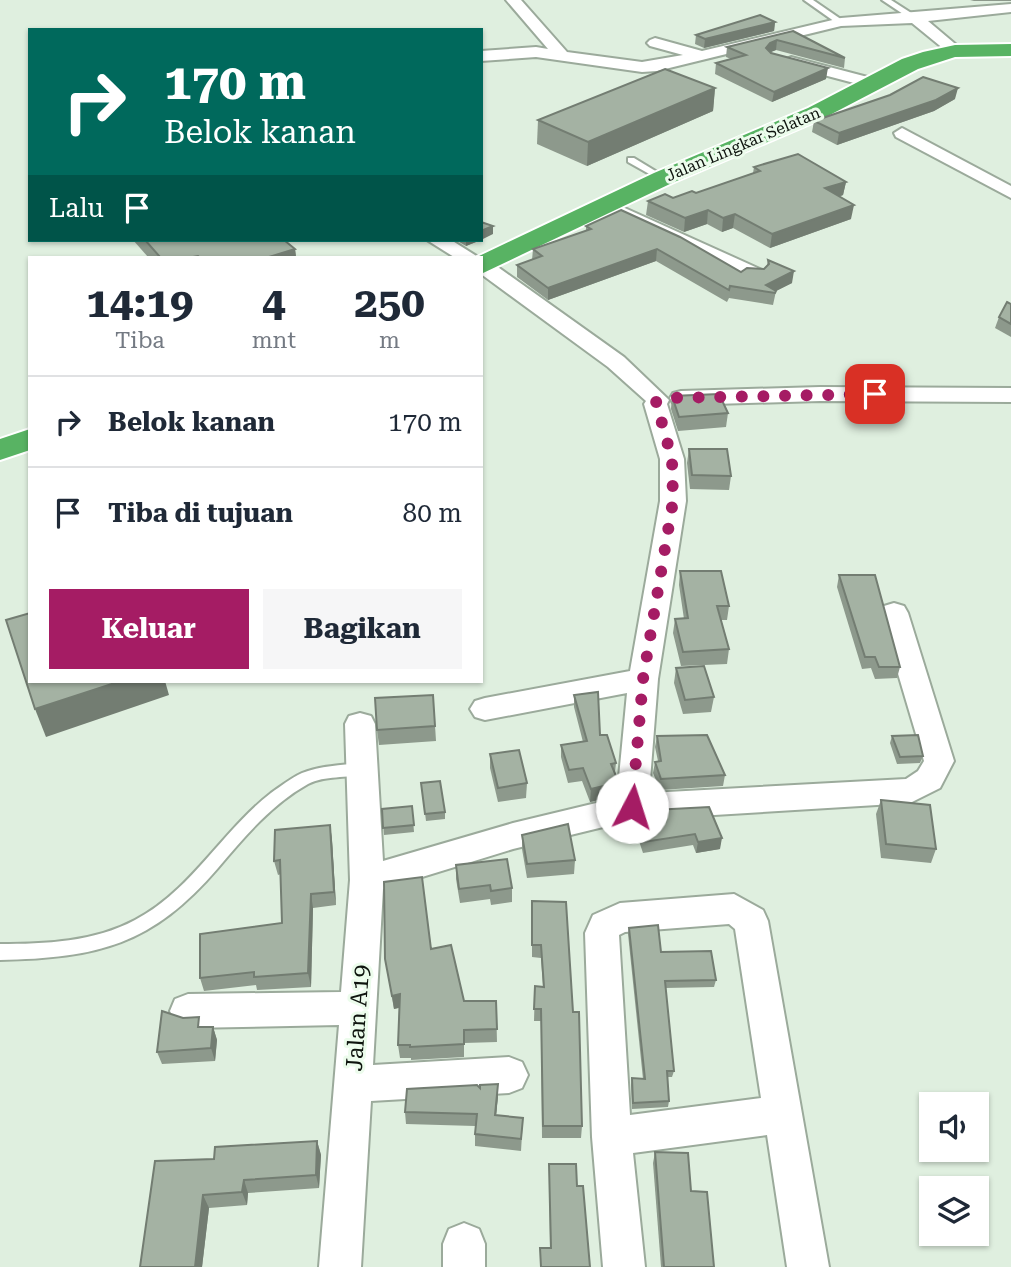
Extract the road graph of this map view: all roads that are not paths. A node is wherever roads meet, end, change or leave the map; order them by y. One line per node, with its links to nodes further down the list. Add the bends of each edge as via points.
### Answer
1 (513, 0): 11 (street)
2 (808, 0): 7 (lane)
3 (886, 0): 6 (lane)
4 (1001, 0): 5 (street)
5 (1011, 7): 6 (street)
6 (915, 18): 7 (street); 10 (street)
7 (841, 22): 12 (street)
8 (655, 43): 12 (street)
9 (1011, 50): 10 (highway, Jalan Lingkar Selatan)
10 (955, 51): 15 (highway, Jalan Lingkar Selatan, via 930,56)
11 (560, 53): 12 (street, via 642,67); 13 (street)
12 (704, 55)
13 (483, 56)
14 (775, 58): 15 (street)
15 (873, 83): 18 (highway, Jalan Lingkar Selatan, via 816,113)
16 (902, 133): 19 (street)
17 (632, 160): 18 (lane)
18 (663, 178): 20 (highway, Jalan Lingkar Selatan)
19 (1011, 193)
20 (607, 206): 23 (highway, Jalan Lingkar Selatan); 25 (street)
21 (440, 242): 22 (street)
22 (465, 256)
23 (483, 261)
24 (483, 267): 27 (street, via 616,362)
25 (755, 274)
26 (1011, 395): 27 (street, via 820,394)
27 (658, 400): 31 (street, via 655,404 672,459 673,501)
28 (28, 440): 29 (highway)
29 (0, 450)
30 (894, 614): 35 (street, via 939,761 935,775 924,785 910,791)
31 (643, 679): 32 (street); 35 (street)
32 (485, 709)
33 (360, 724): 34 (street, Jalan A19)
34 (360, 769): 36 (street, Jalan A19); 37 (lane, via 311,776 276,798 245,823 160,915 128,932 70,948)
35 (632, 807): 36 (street, via 513,836)
36 (367, 880): 38 (street, Jalan A19)
37 (0, 951)
38 (359, 1008): 39 (street); 41 (street, Jalan A19)
39 (188, 1011)
40 (509, 1075): 41 (street)
41 (354, 1084): 44 (street, Jalan A19)
42 (782, 1114): 43 (street); 43 (street, via 751,921 734,909 620,918 610,922 603,933); 46 (street)
43 (612, 1137): 45 (street)
44 (340, 1267)
45 (624, 1267)
46 (807, 1267)

